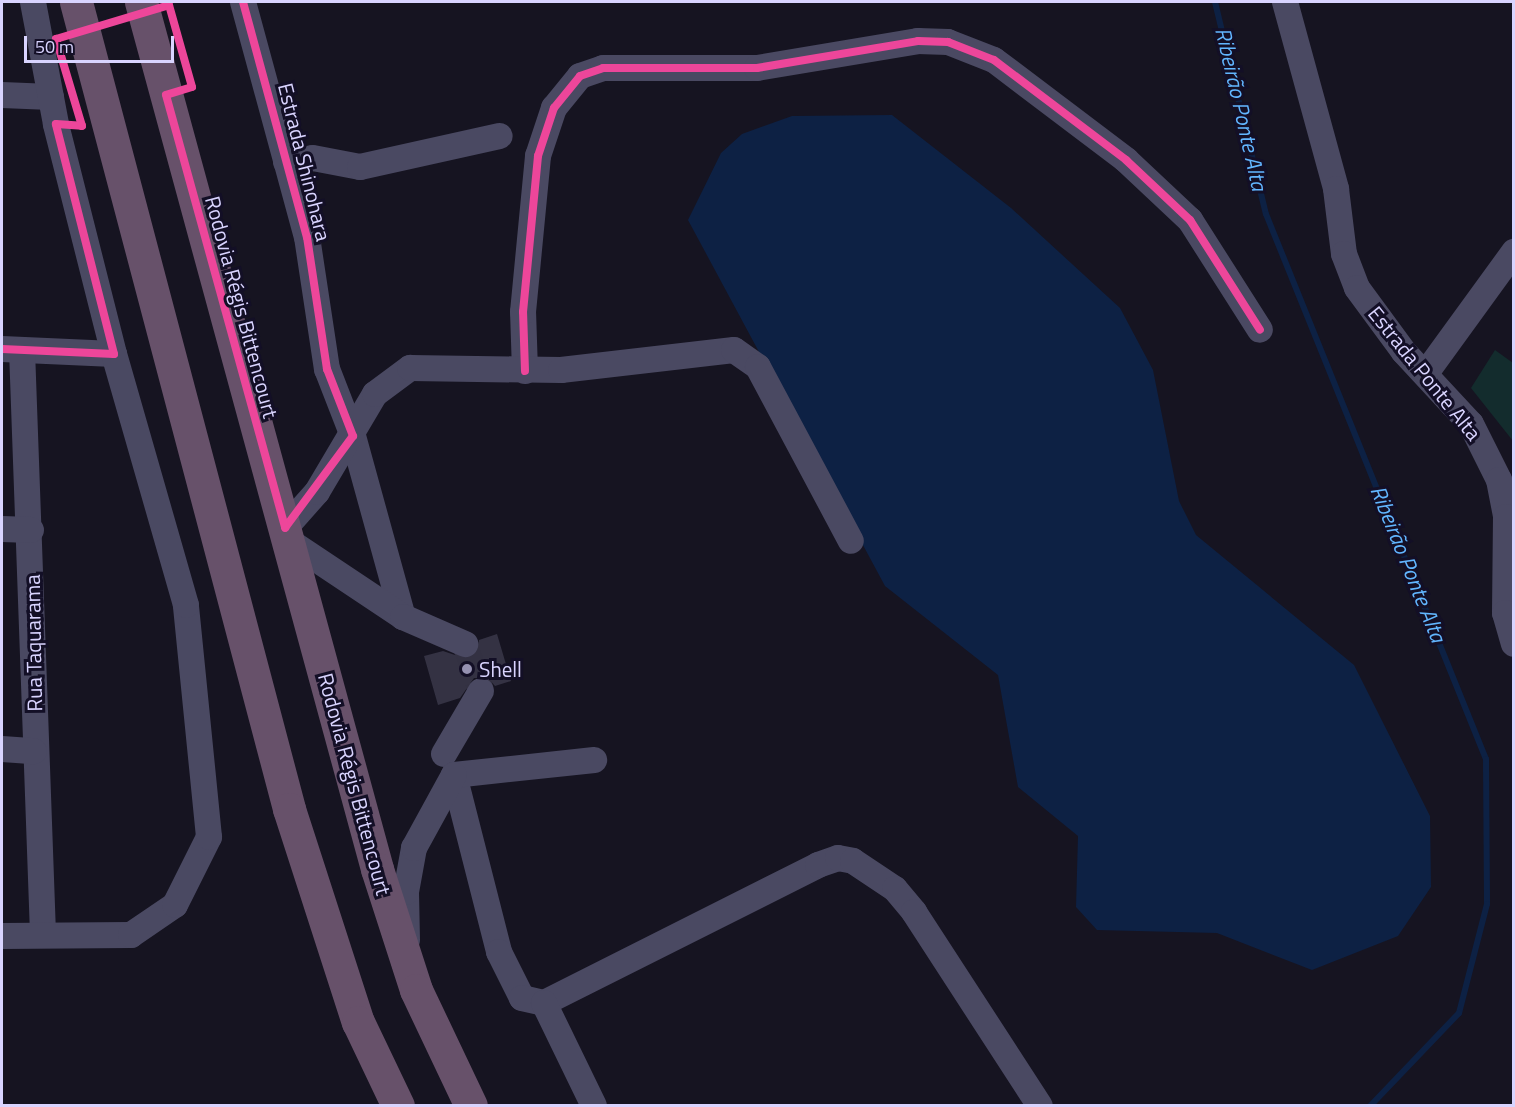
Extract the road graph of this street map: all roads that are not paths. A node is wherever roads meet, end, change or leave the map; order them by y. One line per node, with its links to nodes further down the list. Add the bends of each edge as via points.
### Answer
1 (141, 2): 19 (highway, Rodovia Régis Bittencourt)
2 (243, 2): 9 (street, Estrada Shinohara)
3 (1284, 2): 15 (street, Estrada Ponte Alta, via 1336,189 1344,254 1357,288)
4 (31, 4): 5 (street); 7 (street)
5 (78, 11): 33 (highway, via 289,809)
6 (2, 95): 7 (street)
7 (51, 97): 13 (street)
8 (500, 136): 9 (street, via 360,167 313,159)
9 (286, 162): 16 (street, Estrada Shinohara, via 307,237 327,369)
10 (1514, 252): 15 (street)
11 (1260, 330): 14 (street, via 1190,220 1126,160 994,60 948,42 918,42 757,68 603,68 580,76 554,108 537,156 523,312)
12 (12, 349): 13 (street); 18 (street, Rua Taquarama)
13 (114, 354): 29 (street, via 182,585 209,837 175,905 131,935)
14 (525, 371): 16 (street, via 410,368 375,394); 20 (street, via 734,350 746,356)
15 (1426, 373): 23 (street, Estrada Ponte Alta, via 1471,424 1499,480 1506,517 1505,613)
16 (352, 436): 19 (street); 21 (street, Estrada Shinohara)
17 (2, 530): 18 (street)
18 (31, 530): 26 (street, Rua Taquarama)
19 (287, 535): 21 (street); 31 (highway, Rodovia Régis Bittencourt, via 376,869)
20 (851, 541)
21 (403, 617): 22 (street)
22 (465, 644)
23 (1514, 644)
24 (481, 691): 28 (street)
25 (2, 749): 26 (street)
26 (34, 751): 29 (street, Rua Taquarama)
27 (594, 760): 28 (street)
28 (449, 765): 31 (street, via 414,848 406,891); 32 (street, via 499,952 522,998)
29 (43, 935): 30 (street)
30 (2, 936)
31 (416, 990): 36 (highway, Rodovia Régis Bittencourt)
32 (544, 1003): 37 (street); 38 (street, via 818,865 838,858 853,861 895,889 919,919)
33 (378, 1072): 34 (highway); 35 (highway)
34 (387, 1106)
35 (398, 1106)
36 (471, 1106)
37 (594, 1106)
38 (1040, 1106)

